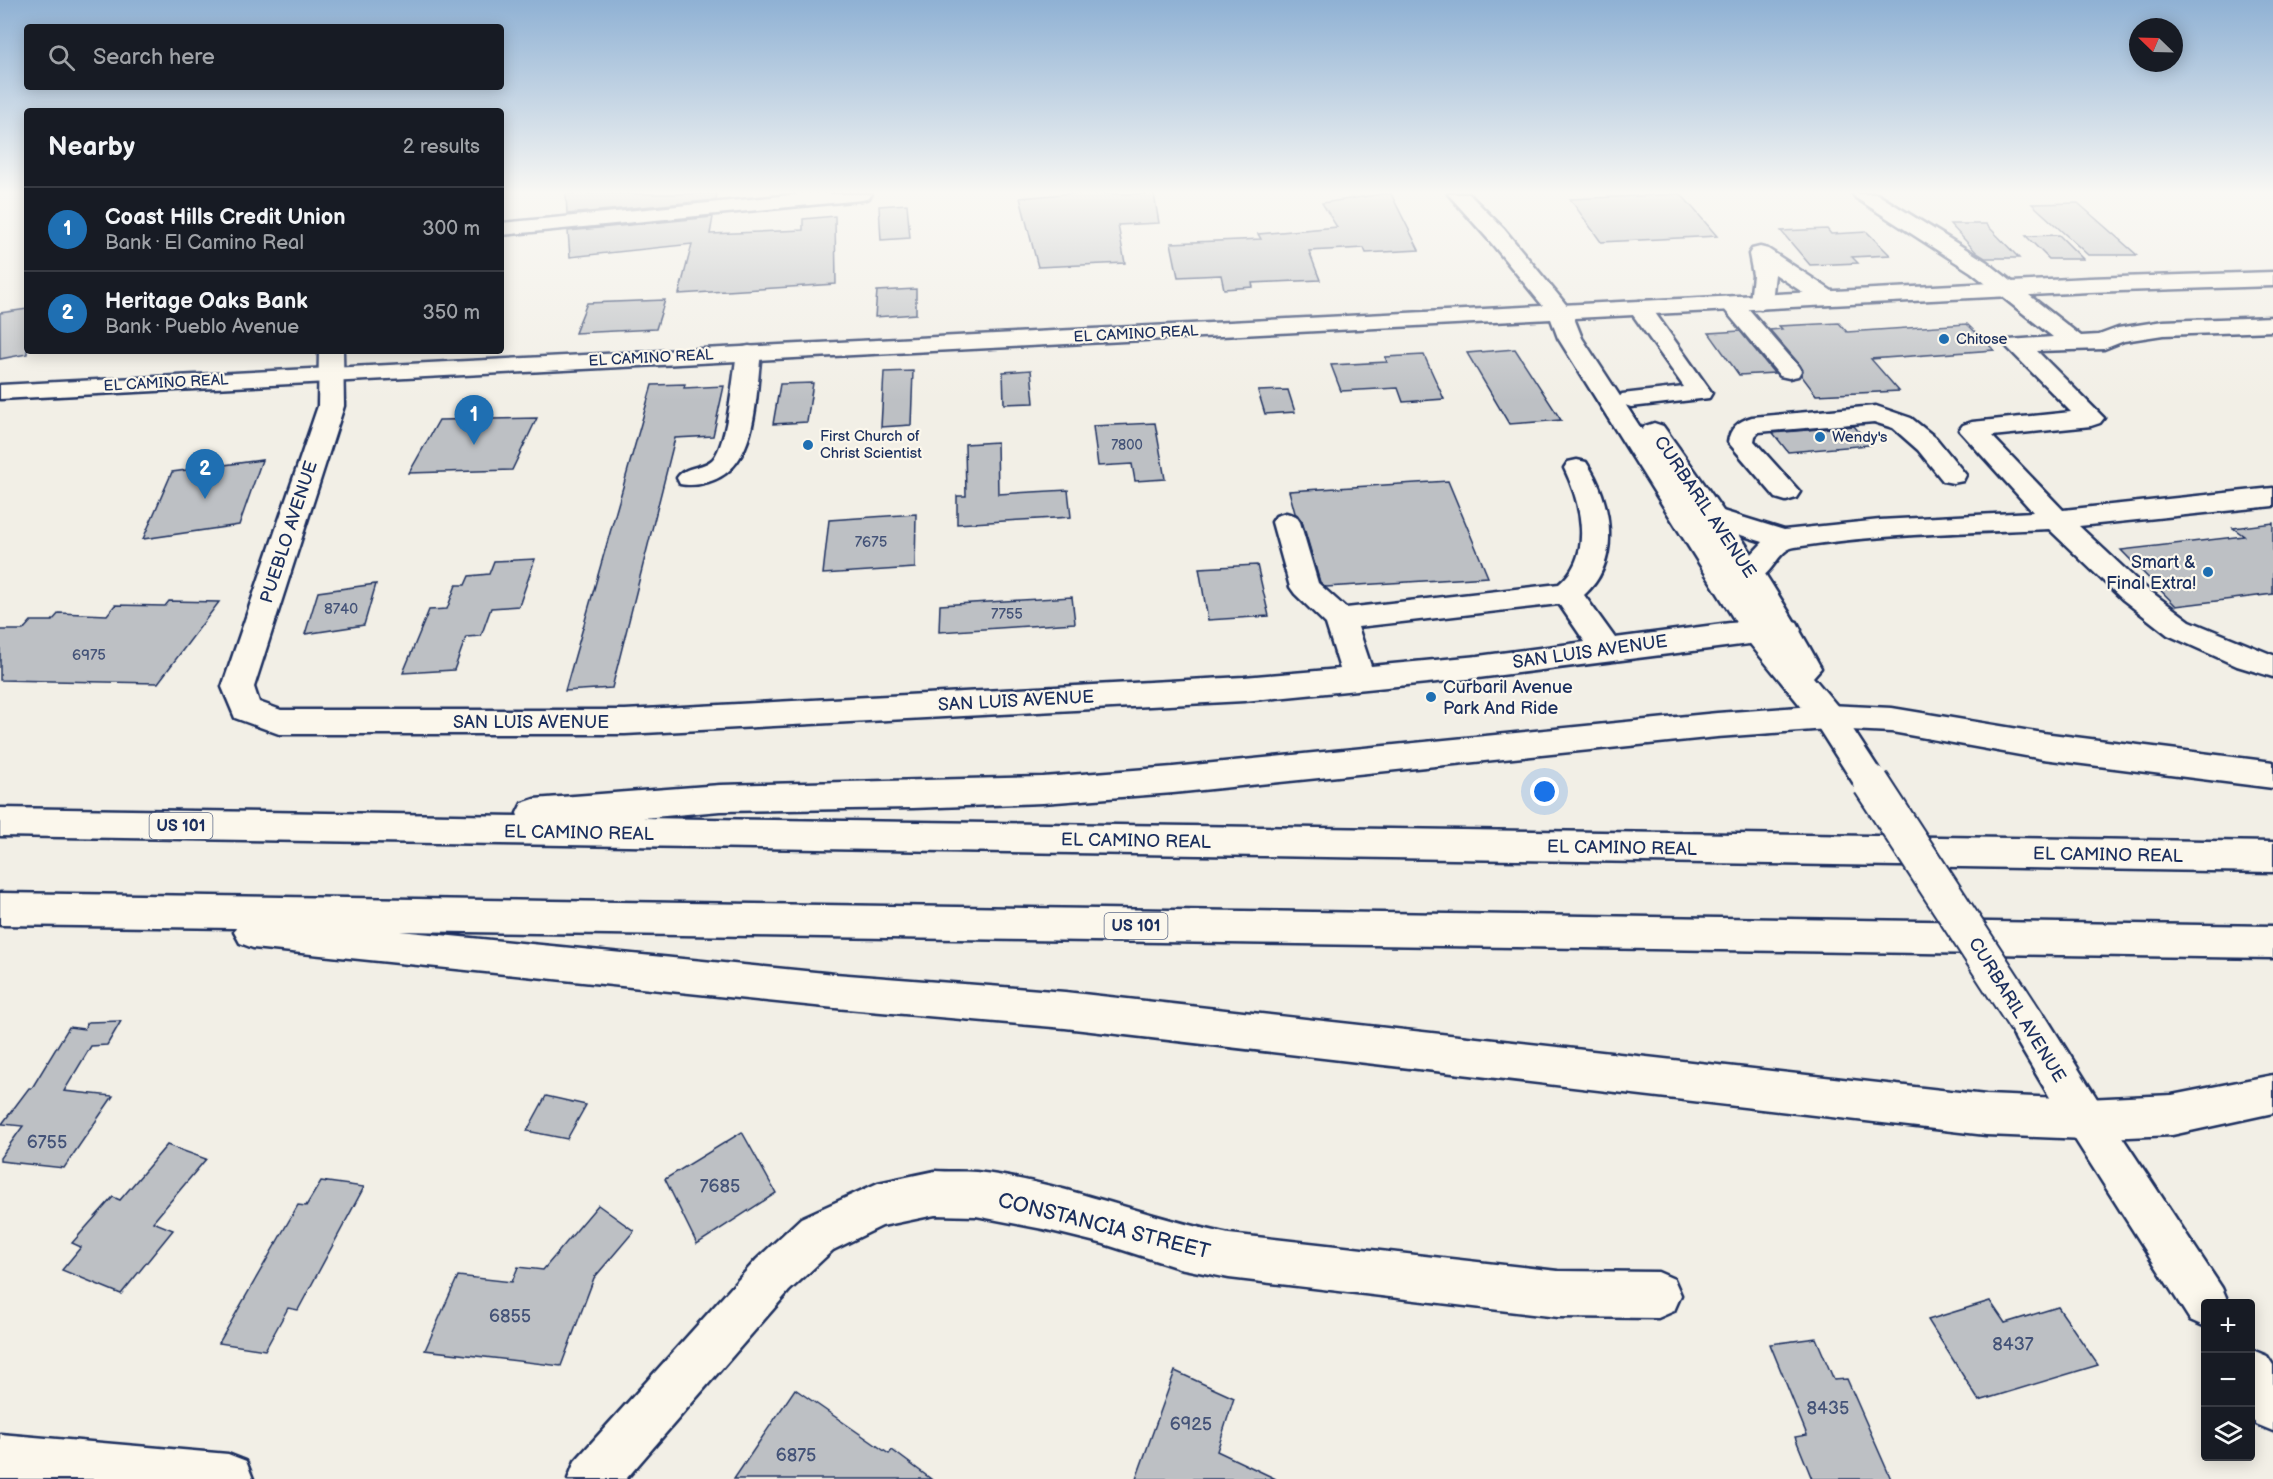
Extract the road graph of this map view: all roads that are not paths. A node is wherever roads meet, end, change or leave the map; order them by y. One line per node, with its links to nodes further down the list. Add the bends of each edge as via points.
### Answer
1 (1520, 263): 11 (main road, CURBARIL AVENUE)
2 (1762, 263): 8 (main road)
3 (1774, 263): 7 (main road)
4 (1972, 263): 6 (main road)
5 (2273, 279): 6 (main road, EL CAMINO REAL)
6 (2008, 289): 7 (main road, EL CAMINO REAL); 13 (main road)
7 (1827, 298): 8 (main road, EL CAMINO REAL)
8 (1761, 302): 9 (main road, EL CAMINO REAL)
9 (1732, 304): 10 (main road, EL CAMINO REAL); 16 (main road)
10 (1640, 308): 11 (main road, EL CAMINO REAL); 18 (main road, via 1700,393)
11 (1560, 312): 14 (main road, EL CAMINO REAL); 18 (main road, CURBARIL AVENUE, via 1588,337); 31 (main road, CURBARIL AVENUE, via 1570,338)
12 (2273, 324): 13 (main road, via 2163,328 2118,334 2104,342)
13 (2073, 341): 25 (main road, via 2017,345 2091,418 1971,430)
14 (749, 353): 15 (main road, EL CAMINO REAL); 21 (main road, via 728,457 714,470)
15 (332, 362): 17 (main road, EL CAMINO REAL); 35 (main road, PUEBLO AVENUE, via 331,406 238,687)
16 (1789, 371)
17 (0, 392)
18 (1631, 399): 24 (main road, CURBARIL AVENUE)
19 (1577, 468): 29 (main road, via 1595,515 1594,545 1585,578)
20 (1953, 475): 22 (main road, via 1927,444 1902,423 1876,414 1752,425 1742,433 1741,442)
21 (690, 478)
22 (1786, 492)
23 (2273, 497): 25 (main road)
24 (1716, 518): 27 (main road); 28 (main road, CURBARIL AVENUE)
25 (2056, 520): 27 (main road, via 1880,529); 33 (main road, via 2132,592 2179,628)
26 (1286, 522): 30 (main road, via 1305,587)
27 (1783, 539): 28 (main road)
28 (1750, 572): 31 (main road, CURBARIL AVENUE)
29 (1567, 593): 30 (main road); 32 (main road)
30 (1340, 619): 34 (main road)
31 (1772, 631): 32 (main road, SAN LUIS AVENUE); 36 (main road, CURBARIL AVENUE)
32 (1607, 650): 34 (main road, SAN LUIS AVENUE)
33 (2273, 666)
34 (1359, 678): 35 (main road, SAN LUIS AVENUE, via 1244,689 625,722 279,722)
35 (246, 710)
36 (1828, 717): 37 (main road, via 1892,720 2043,746); 39 (main road, via 1717,724 1114,784 913,795 720,798); 44 (main road, CURBARIL AVENUE, bridge)
37 (2273, 775)
38 (0, 822): 39 (main road, EL CAMINO REAL / US 101)
39 (336, 829): 40 (main road, EL CAMINO REAL / US 101)
40 (2273, 857)
41 (12, 909): 42 (main road, US 101); 44 (main road, via 835,991 1065,1010 1986,1115)
42 (2273, 942)
43 (2273, 1094): 44 (main road, via 2172,1115)
44 (2086, 1119): 46 (main road, CURBARIL AVENUE)
45 (1658, 1295): 51 (main road, CONSTANCIA STREET, via 1558,1294 1229,1256 1179,1246 1043,1207 976,1194 935,1193 878,1205 817,1234 773,1275)
46 (2203, 1299)
47 (2255, 1380): 48 (main road)
48 (2273, 1407)
49 (0, 1459): 50 (main road)
50 (228, 1479)
51 (593, 1479)

